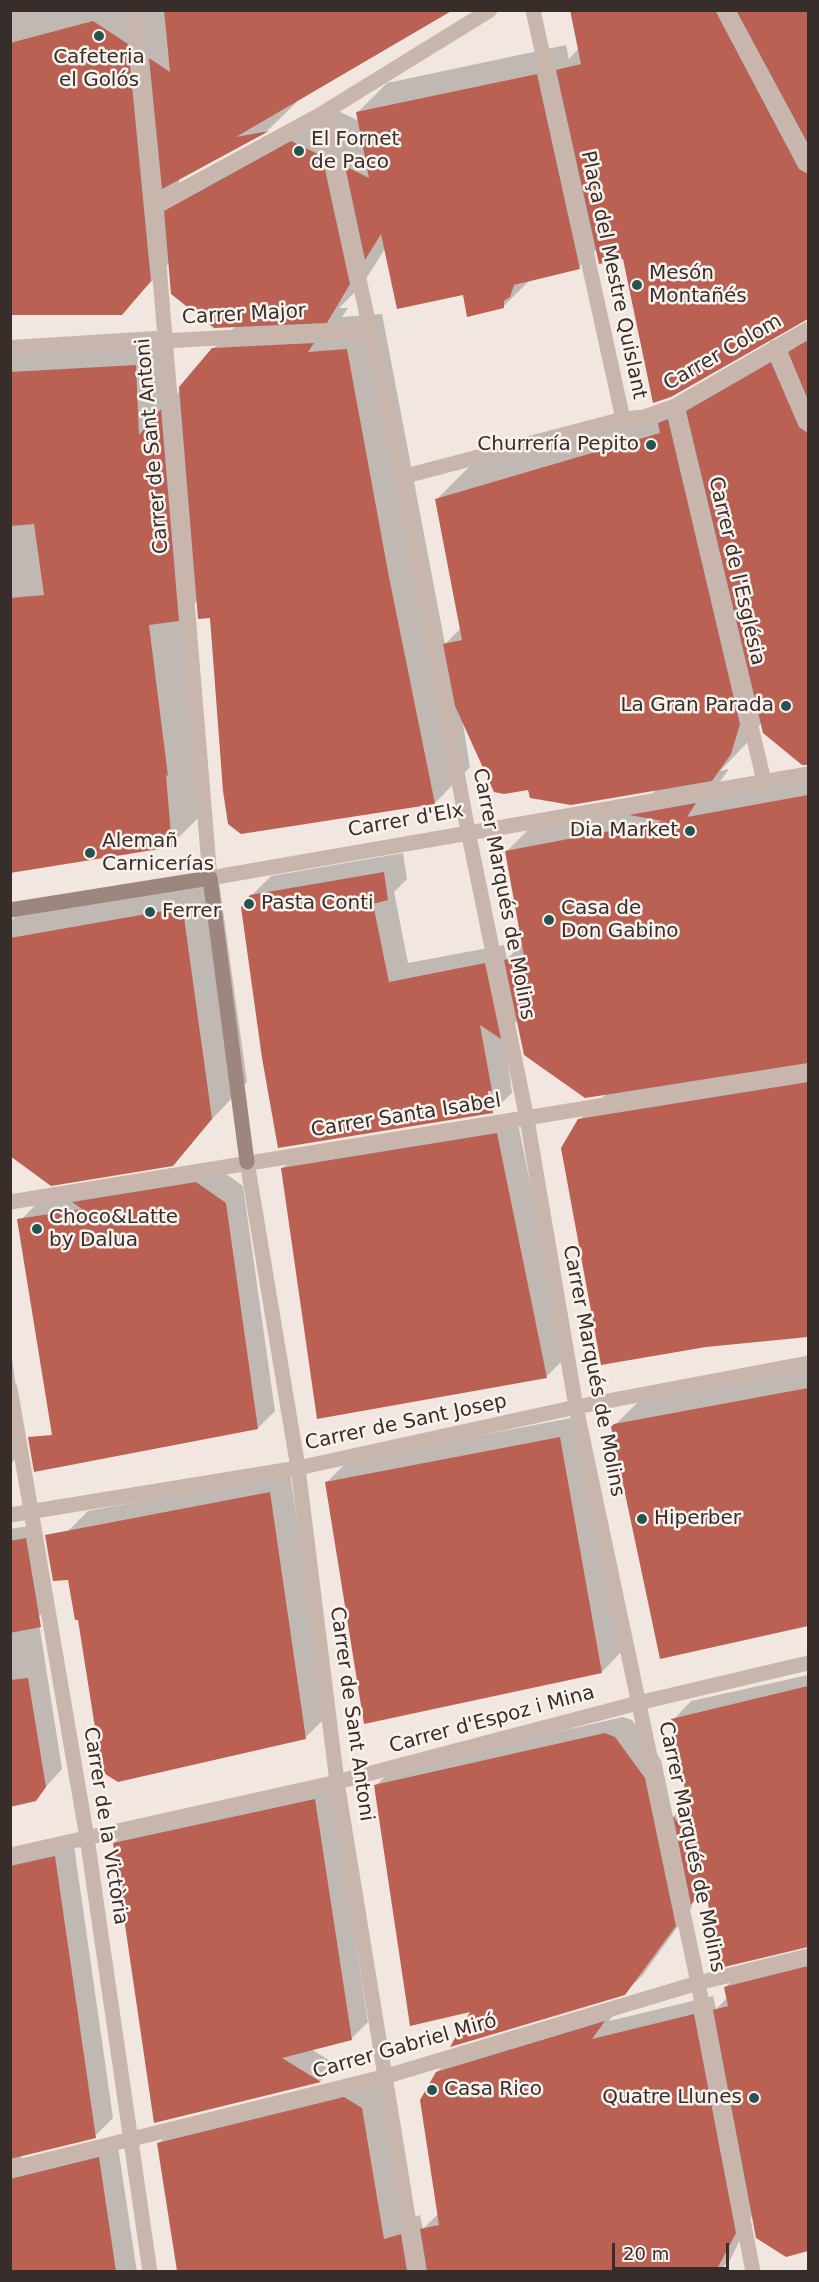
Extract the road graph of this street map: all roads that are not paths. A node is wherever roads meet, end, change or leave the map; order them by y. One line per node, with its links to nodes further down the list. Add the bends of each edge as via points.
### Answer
1 (18, 10): 6 (street)
2 (134, 10): 9 (street, Carrer de Sant Antoni)
3 (490, 10): 7 (street)
4 (533, 10): 16 (street, Plaça del Mestre Quislant)
5 (725, 10): 8 (street)
6 (10, 12)
7 (323, 113): 9 (street); 11 (street)
8 (808, 164)
9 (154, 205): 12 (street, Carrer de Sant Antoni)
10 (808, 329): 13 (street, Carrer Colom)
11 (371, 330): 12 (street, Carrer Major); 18 (street)
12 (165, 340): 14 (street, Carrer Major); 22 (street, Carrer de Sant Antoni)
13 (775, 347): 15 (street, Carrer Colom); 17 (street)
14 (10, 349)
15 (675, 406): 16 (street, Carrer Colom, via 645,417); 20 (street, Carrer de l'Església)
16 (623, 419): 18 (street, Plaça del Mestre Quislant)
17 (808, 423)
18 (402, 477): 21 (street, Carrer Marqués de Molins)
19 (808, 774): 20 (street, Carrer d'Elx)
20 (764, 781): 21 (street, Carrer d'Elx)
21 (468, 831): 22 (street, Carrer d'Elx); 25 (street, Carrer Marqués de Molins)
22 (210, 878): 23 (street, Carrer d'Elx); 26 (street)
23 (10, 910)
24 (808, 1072): 25 (street, Carrer Santa Isabel)
25 (527, 1119): 26 (street, Carrer Santa Isabel); 30 (street, Carrer Marqués de Molins)
26 (247, 1162): 27 (street, Carrer Santa Isabel); 31 (street, Carrer de Sant Antoni)
27 (10, 1202)
28 (808, 1363): 30 (street, Carrer de Sant Josep)
29 (10, 1388): 32 (street, Carrer de la Victòria)
30 (576, 1407): 31 (street, Carrer de Sant Josep); 35 (street, Carrer Marqués de Molins)
31 (298, 1468): 32 (street, Carrer de Sant Josep); 36 (street, Carrer de Sant Antoni)
32 (31, 1511): 33 (street, Carrer de Sant Josep); 37 (street, Carrer de la Victòria)
33 (10, 1515)
34 (808, 1663): 35 (street, Carrer d'Espoz i Mina)
35 (639, 1703): 36 (street, Carrer d'Espoz i Mina); 40 (street, Carrer Marqués de Molins)
36 (337, 1782): 37 (street, Carrer d'Espoz i Mina); 41 (street, Carrer de Sant Antoni)
37 (87, 1838): 38 (street, Carrer d'Espoz i Mina); 42 (street, Carrer de la Victòria)
38 (10, 1855)
39 (808, 1956): 40 (street, Carrer Gabriel Miró)
40 (698, 1983): 41 (street, Carrer Gabriel Miró); 46 (street, Carrer Marqués de Molins)
41 (387, 2076): 42 (street, Carrer Gabriel Miró); 45 (street, Carrer de Sant Antoni)
42 (131, 2139): 43 (street, Carrer Gabriel Miró); 44 (street, Carrer de la Victòria)
43 (10, 2169)
44 (150, 2271)
45 (417, 2271)
46 (753, 2271)

